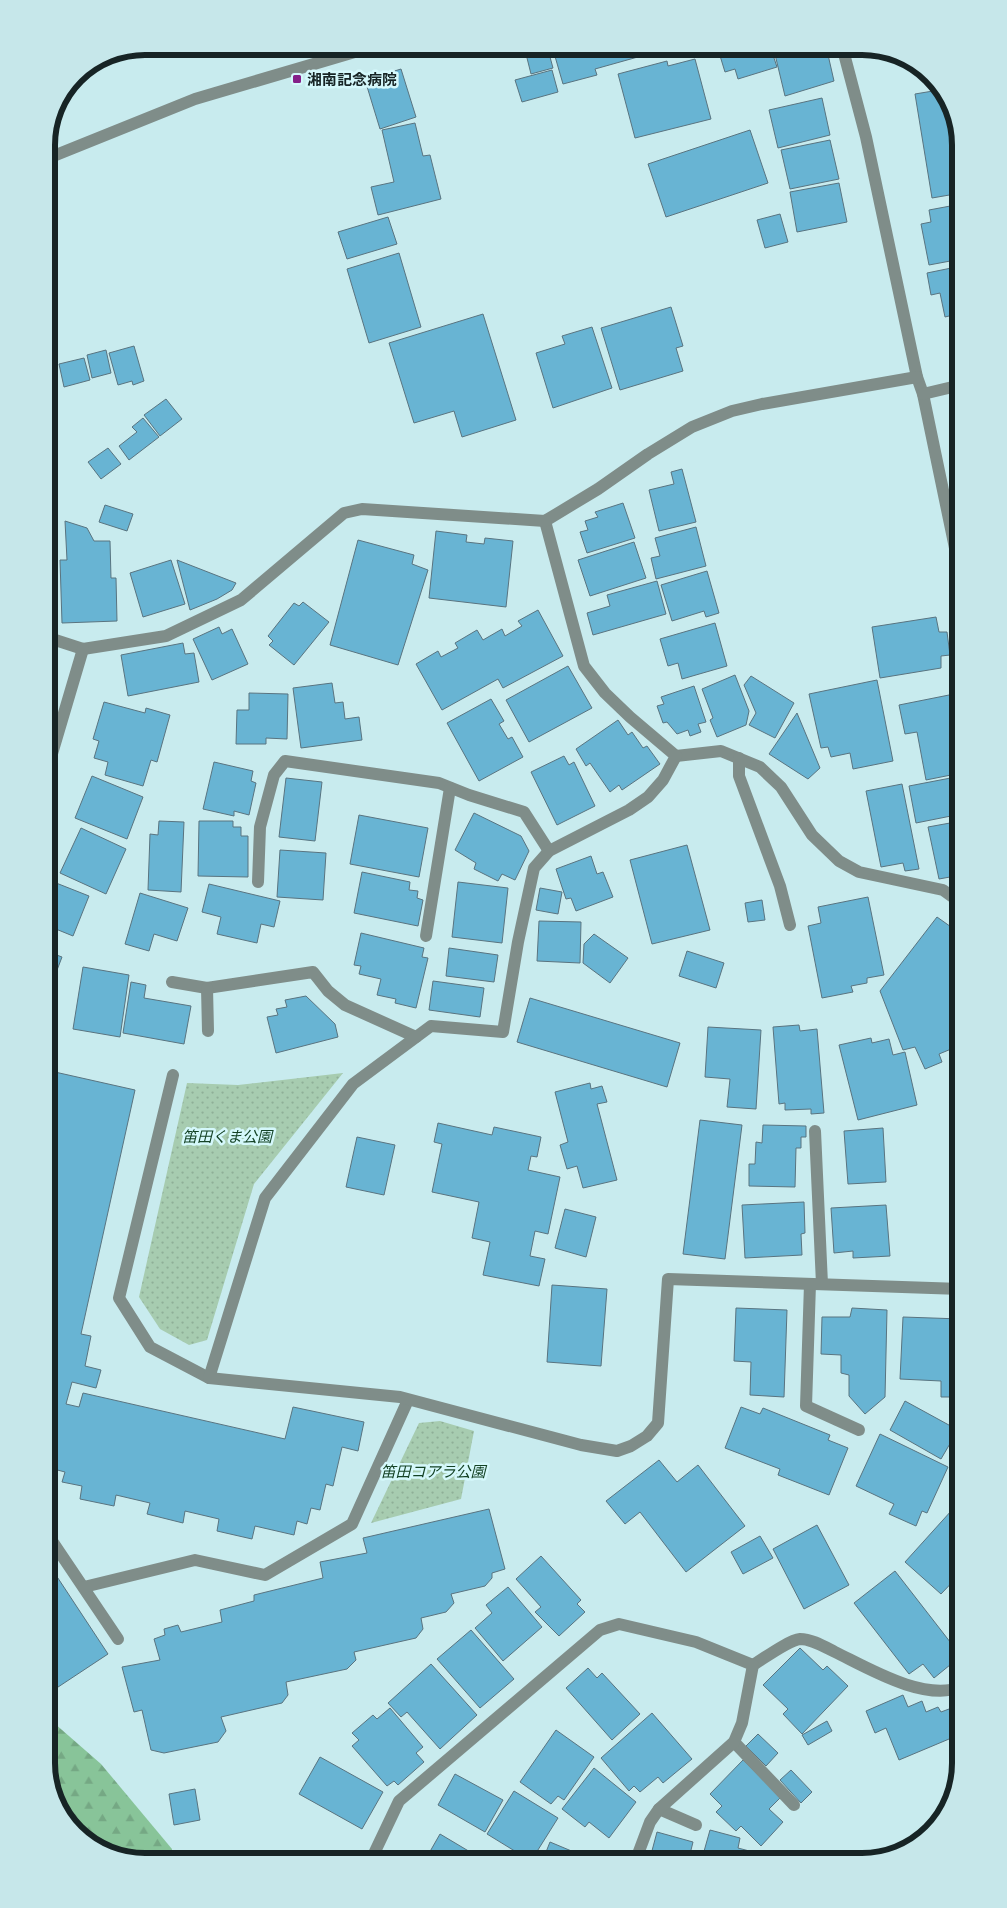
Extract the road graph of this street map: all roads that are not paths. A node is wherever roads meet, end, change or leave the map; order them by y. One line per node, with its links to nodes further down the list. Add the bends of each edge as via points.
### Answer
1 (344, 55): 3 (street, via 195,99)
2 (844, 55): 4 (street, via 866,137)
3 (55, 155)
4 (917, 377): 6 (street); 7 (street, via 762,404 724,414 692,427)
5 (952, 387): 6 (street)
6 (923, 394): 8 (street)
7 (545, 521): 10 (street, via 362,509 344,514 241,600 166,636); 12 (street, via 584,666 612,699)
8 (952, 534)
9 (55, 640): 10 (street)
10 (83, 649): 11 (street)
11 (55, 744)
12 (676, 756): 13 (street, via 721,751); 15 (street, via 663,780 648,796 629,810)
13 (739, 758): 17 (street, via 760,767 781,787 812,834 839,861 859,872 943,890); 18 (street, via 739,776 780,886)
14 (450, 788): 15 (street, via 524,812); 16 (street, via 439,783 285,761 274,775 260,827); 19 (street)
15 (549, 851): 23 (street, via 534,868 503,1032 431,1026)
16 (258, 882)
17 (952, 896)
18 (790, 924)
19 (426, 936)
20 (172, 982): 21 (street)
21 (208, 988): 22 (street); 23 (street, via 313,972 345,1005)
22 (208, 1030)
23 (416, 1037): 28 (street, via 353,1084 265,1198)
24 (173, 1075): 28 (street, via 119,1298 150,1348)
25 (815, 1131): 26 (street)
26 (816, 1284): 27 (street); 29 (street, via 668,1279 658,1423 647,1436 617,1451 581,1445); 30 (street, via 806,1406)
27 (952, 1289)
28 (209, 1378): 29 (street)
29 (408, 1400): 32 (street, via 352,1524 266,1575 195,1560)
30 (859, 1430)
31 (55, 1545): 32 (street)
32 (84, 1587): 33 (street)
33 (118, 1639)
34 (753, 1665): 35 (street, via 799,1639 816,1642 888,1678 926,1690); 36 (street, via 742,1723); 40 (street, via 696,1642 619,1624 600,1630 399,1800)
35 (952, 1689)
36 (734, 1742): 37 (street); 38 (street)
37 (794, 1805)
38 (659, 1809): 39 (street); 41 (street, via 650,1822)
39 (696, 1825)
40 (374, 1853)
41 (638, 1853)

